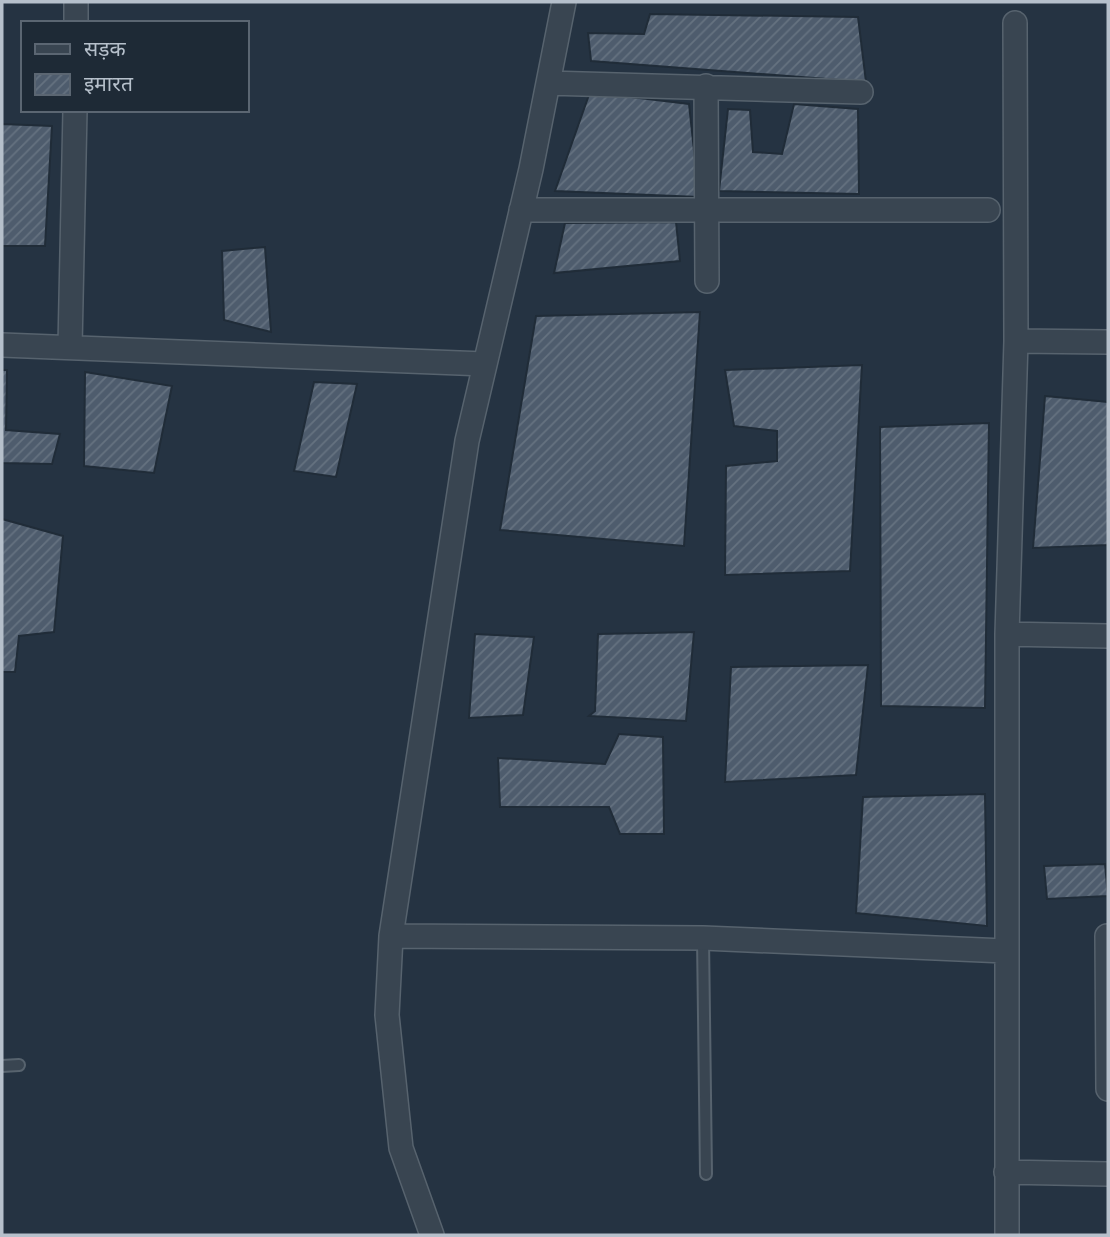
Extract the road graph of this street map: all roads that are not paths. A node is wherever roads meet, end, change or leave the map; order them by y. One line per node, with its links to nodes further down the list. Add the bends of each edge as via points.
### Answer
1 (76, 2): 3 (street)
2 (564, 2): 5 (street)
3 (76, 21)
4 (1015, 23): 13 (street)
5 (548, 83): 6 (street); 9 (street)
6 (706, 86): 7 (street); 10 (street)
7 (861, 92)
8 (75, 112): 16 (street)
9 (521, 210): 10 (street); 17 (street)
10 (706, 210): 11 (street); 12 (street)
11 (988, 210)
12 (707, 281)
13 (1016, 341): 14 (street); 18 (street)
14 (1108, 342)
15 (2, 345): 16 (street)
16 (70, 347): 17 (street)
17 (485, 364): 20 (street, via 467,441)
18 (1007, 634): 19 (street); 23 (street)
19 (1108, 636)
20 (391, 936): 22 (street); 30 (street, via 387,1015 401,1148)
21 (1107, 936): 26 (street)
22 (703, 938): 23 (street); 28 (lane)
23 (1005, 951): 27 (street)
24 (19, 1065): 25 (lane)
25 (2, 1066)
26 (1108, 1089)
27 (1006, 1172): 29 (street); 31 (street)
28 (706, 1174)
29 (1108, 1174)
30 (432, 1235)
31 (1007, 1235)

